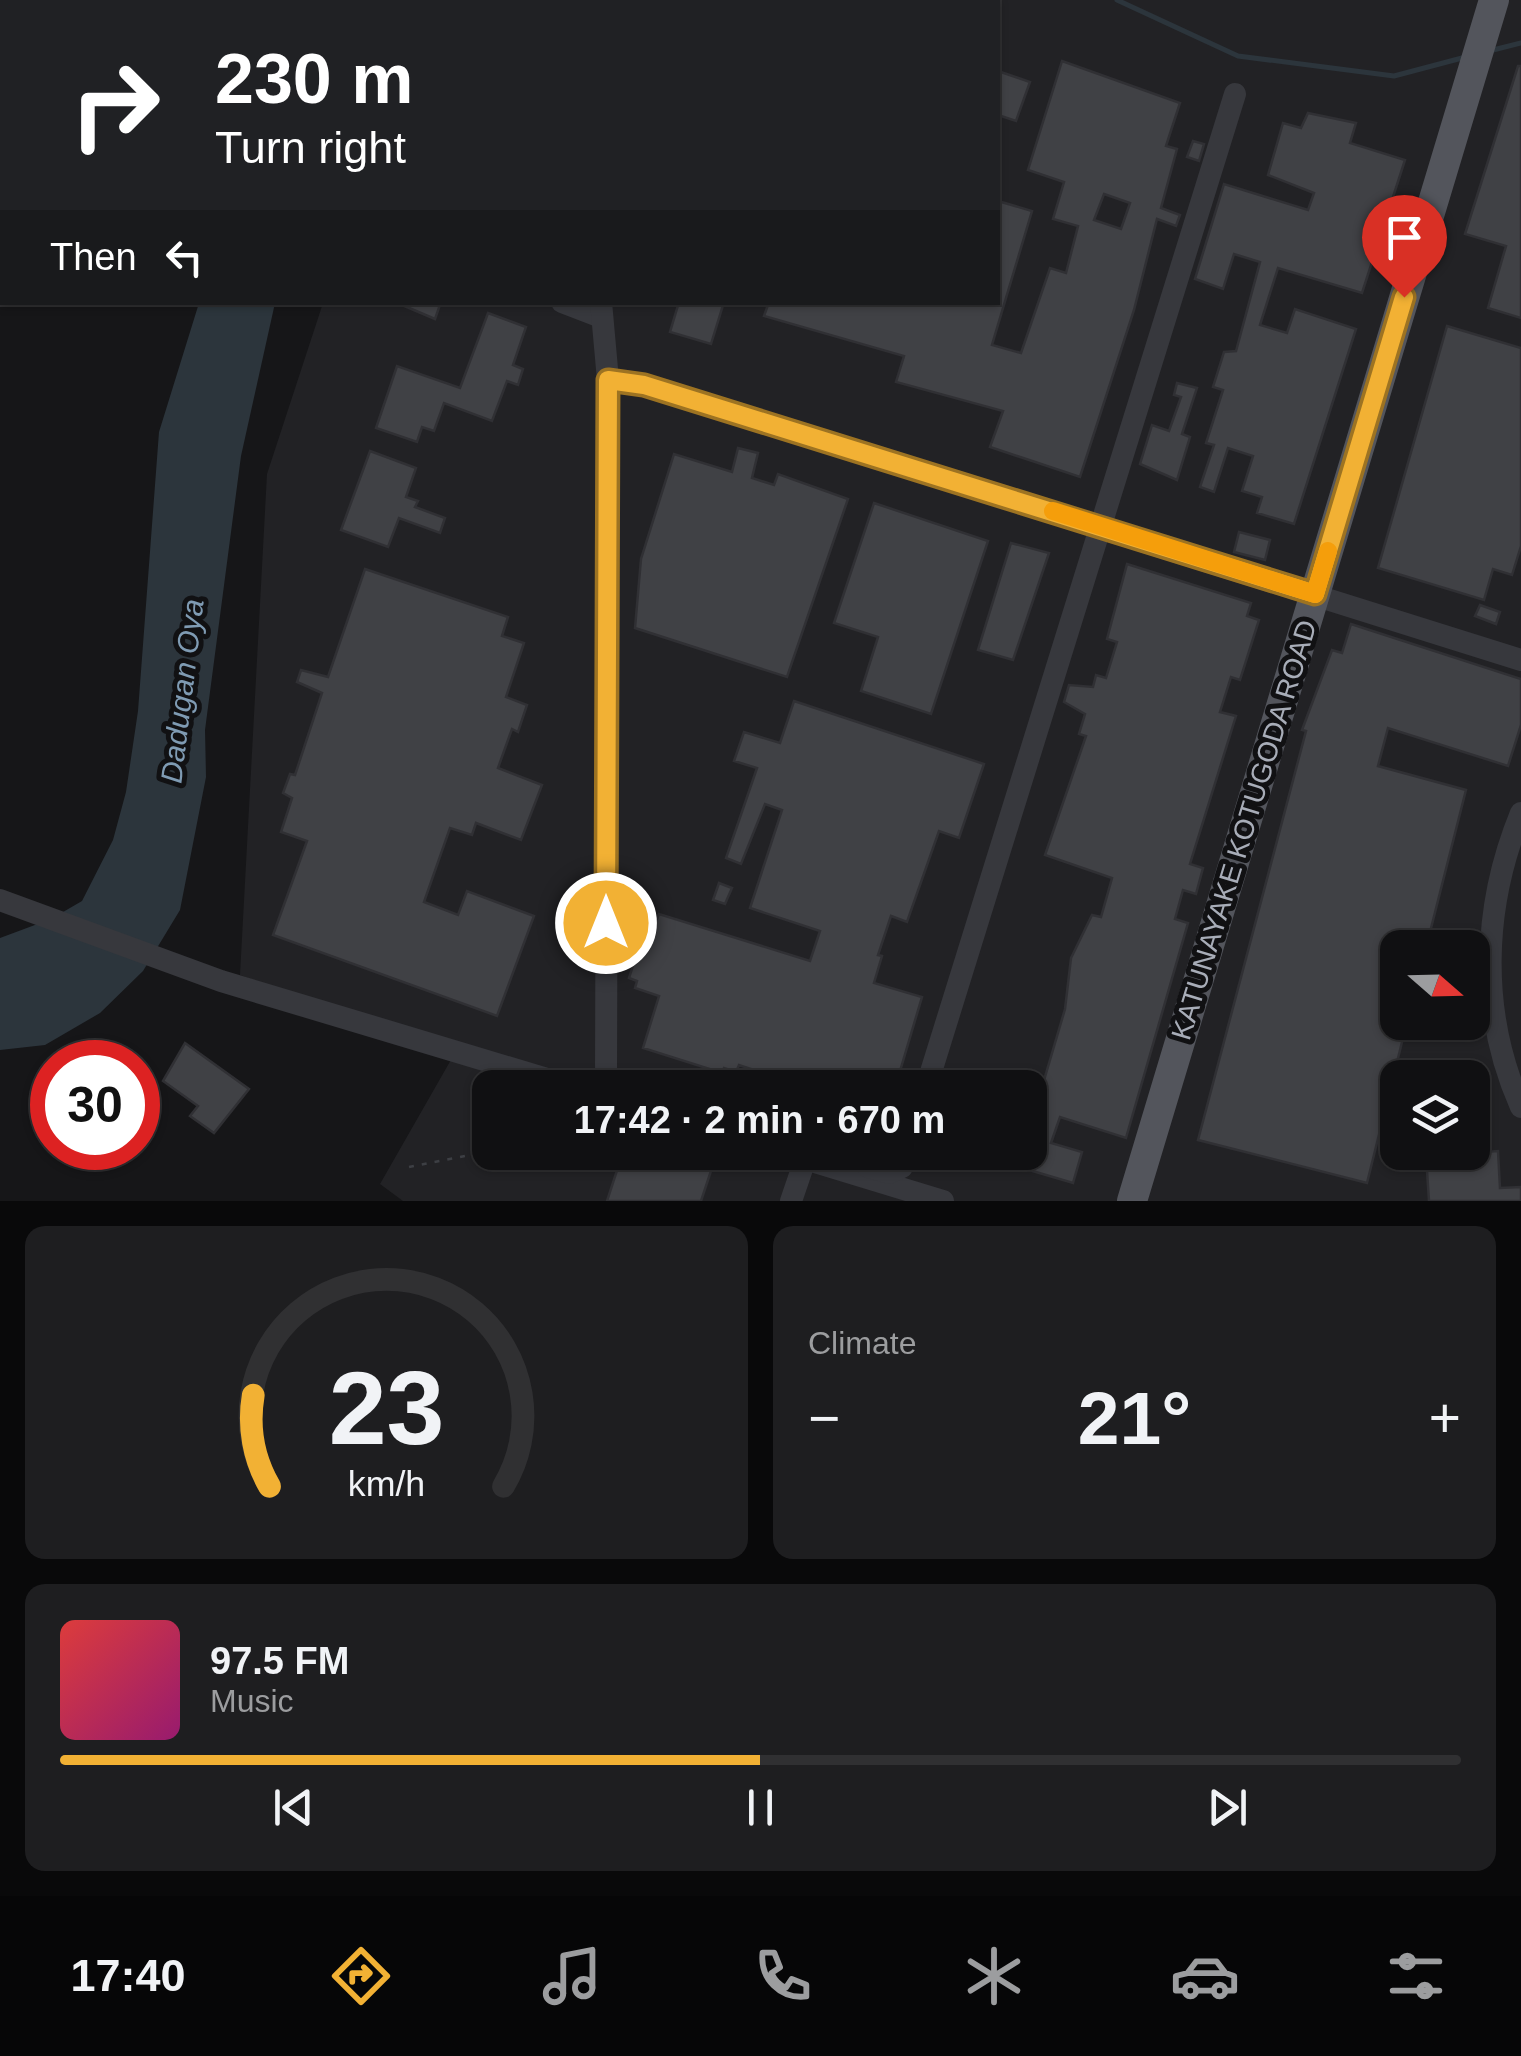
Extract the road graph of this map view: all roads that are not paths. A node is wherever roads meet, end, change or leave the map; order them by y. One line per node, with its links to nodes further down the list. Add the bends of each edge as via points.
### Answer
1 (1494, 0): 6 (main road, KATUNAYAKE KOTUGODA ROAD)
2 (1235, 94): 5 (street)
3 (601, 310): 4 (street)
4 (608, 380): 5 (street, via 644,385); 11 (street)
5 (1099, 525): 6 (street); 12 (street)
6 (1315, 594): 7 (street); 20 (main road, KATUNAYAKE KOTUGODA ROAD)
7 (1521, 660)
8 (1521, 813): 13 (street, via 1492,915 1492,1016 1502,1064)
9 (0, 900): 10 (street, via 222,981)
10 (516, 1070)
11 (606, 1070)
12 (932, 1070)
13 (1521, 1107)
14 (806, 1170): 18 (street)
15 (854, 1170): 19 (street)
16 (872, 1170): 17 (street)
17 (896, 1170)
18 (792, 1201)
19 (944, 1201)
20 (1132, 1201)

